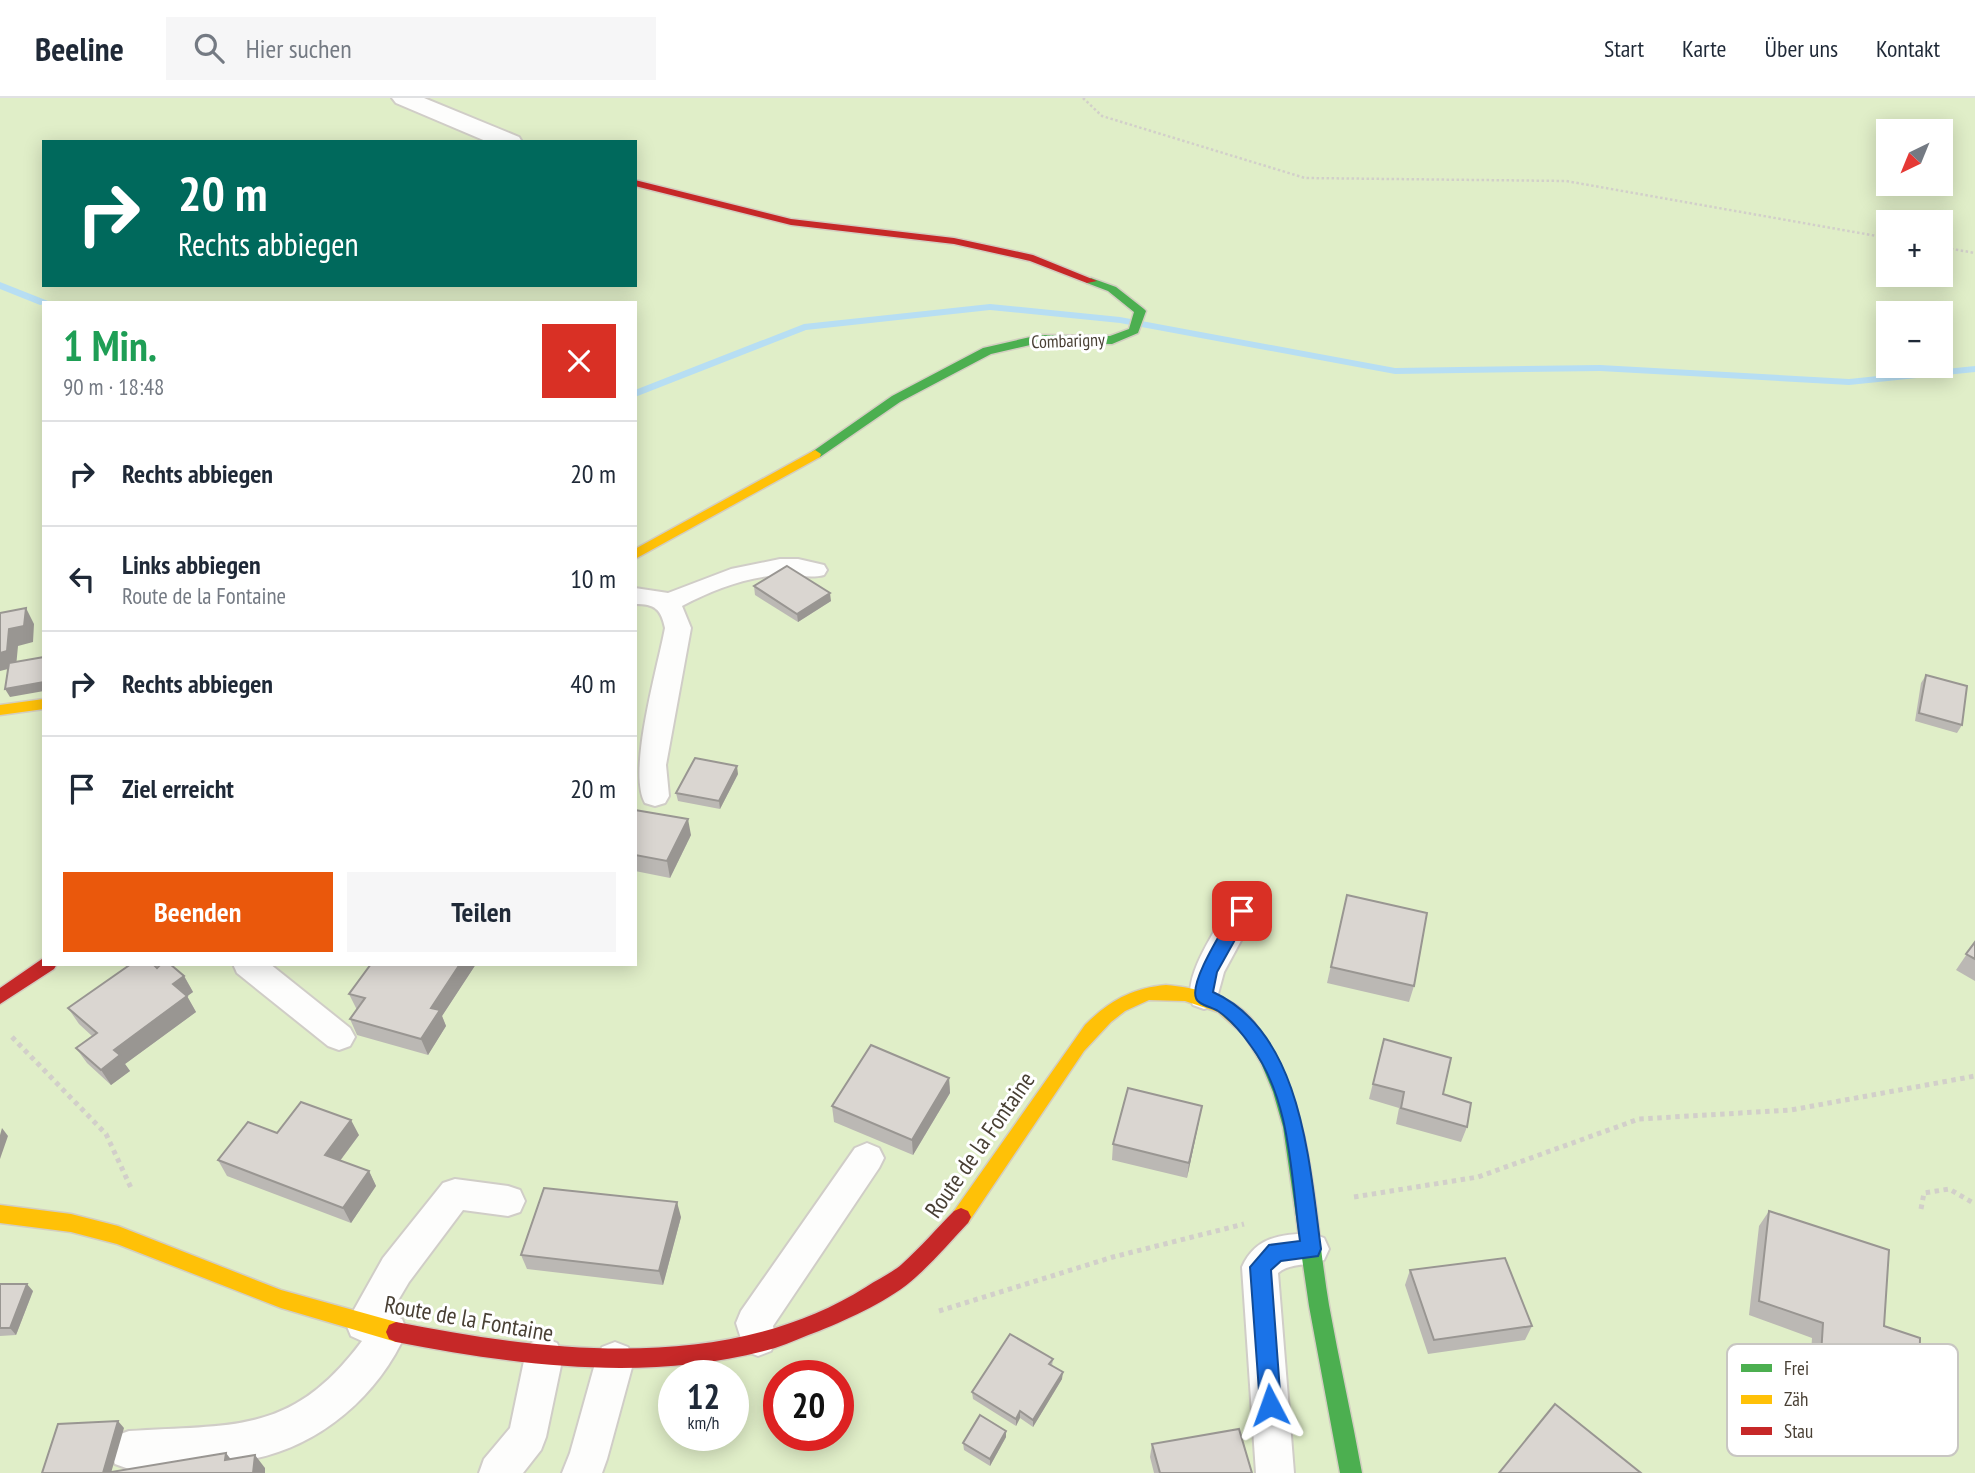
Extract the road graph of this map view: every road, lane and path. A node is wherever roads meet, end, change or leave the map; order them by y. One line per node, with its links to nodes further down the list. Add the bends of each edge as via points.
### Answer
1 (404, 98): 3 (street)
2 (1083, 98): 5 (path, via 1102,116 1305,178 1566,181)
3 (505, 140)
4 (637, 184): 8 (street, Combarigny, via 791,222 954,241 1033,258 1112,289 1140,312 1134,331 1112,340 1038,339 987,351 897,399 811,456)
5 (1876, 236)
6 (1953, 249): 7 (path)
7 (1975, 253)
8 (637, 554)
9 (815, 570): 11 (lane, via 787,565 707,585)
10 (637, 596): 11 (lane, via 652,596)
11 (667, 604): 14 (lane, via 674,610 678,628 652,765)
12 (42, 704): 13 (street)
13 (0, 710)
14 (654, 796)
15 (1242, 911): 18 (lane, via 1209,972)
16 (46, 966): 19 (street)
17 (250, 966): 20 (lane)
18 (1204, 996): 25 (street, Route de la Fontaine, via 1244,1023 1274,1069 1296,1138); 32 (street, Route de la Fontaine, via 1157,990 1115,1007 1078,1045 961,1218 913,1269 849,1309)
19 (2, 1002): 28 (path, via 106,1134 133,1189)
20 (339, 1037)
21 (1975, 1076): 25 (path, via 1791,1111 1639,1119 1478,1177)
22 (867, 1158): 32 (lane, via 754,1323)
23 (508, 1201): 31 (lane, via 455,1194 397,1270)
24 (1975, 1204): 26 (path, via 1949,1189 1924,1193)
25 (1305, 1208): 29 (street, Route de la Fontaine); 30 (path, via 1113,1256)
26 (1921, 1209)
27 (0, 1214): 28 (street, Route de la Fontaine, via 66,1221)
28 (114, 1235): 31 (street, Route de la Fontaine, via 272,1296)
29 (1311, 1249): 38 (lane, via 1276,1252 1261,1267); 39 (street, Route de la Fontaine)
30 (936, 1312)
31 (377, 1327): 33 (street, Route de la Fontaine, via 502,1353); 35 (lane, via 376,1355 345,1390 284,1430 250,1441)
32 (758, 1339): 34 (street, Route de la Fontaine, via 692,1353)
33 (544, 1356): 34 (street, Route de la Fontaine); 36 (lane, via 527,1437)
34 (615, 1360): 37 (lane)
35 (129, 1450)
36 (498, 1473)
37 (581, 1473)
38 (1275, 1473)
39 (1351, 1473)

